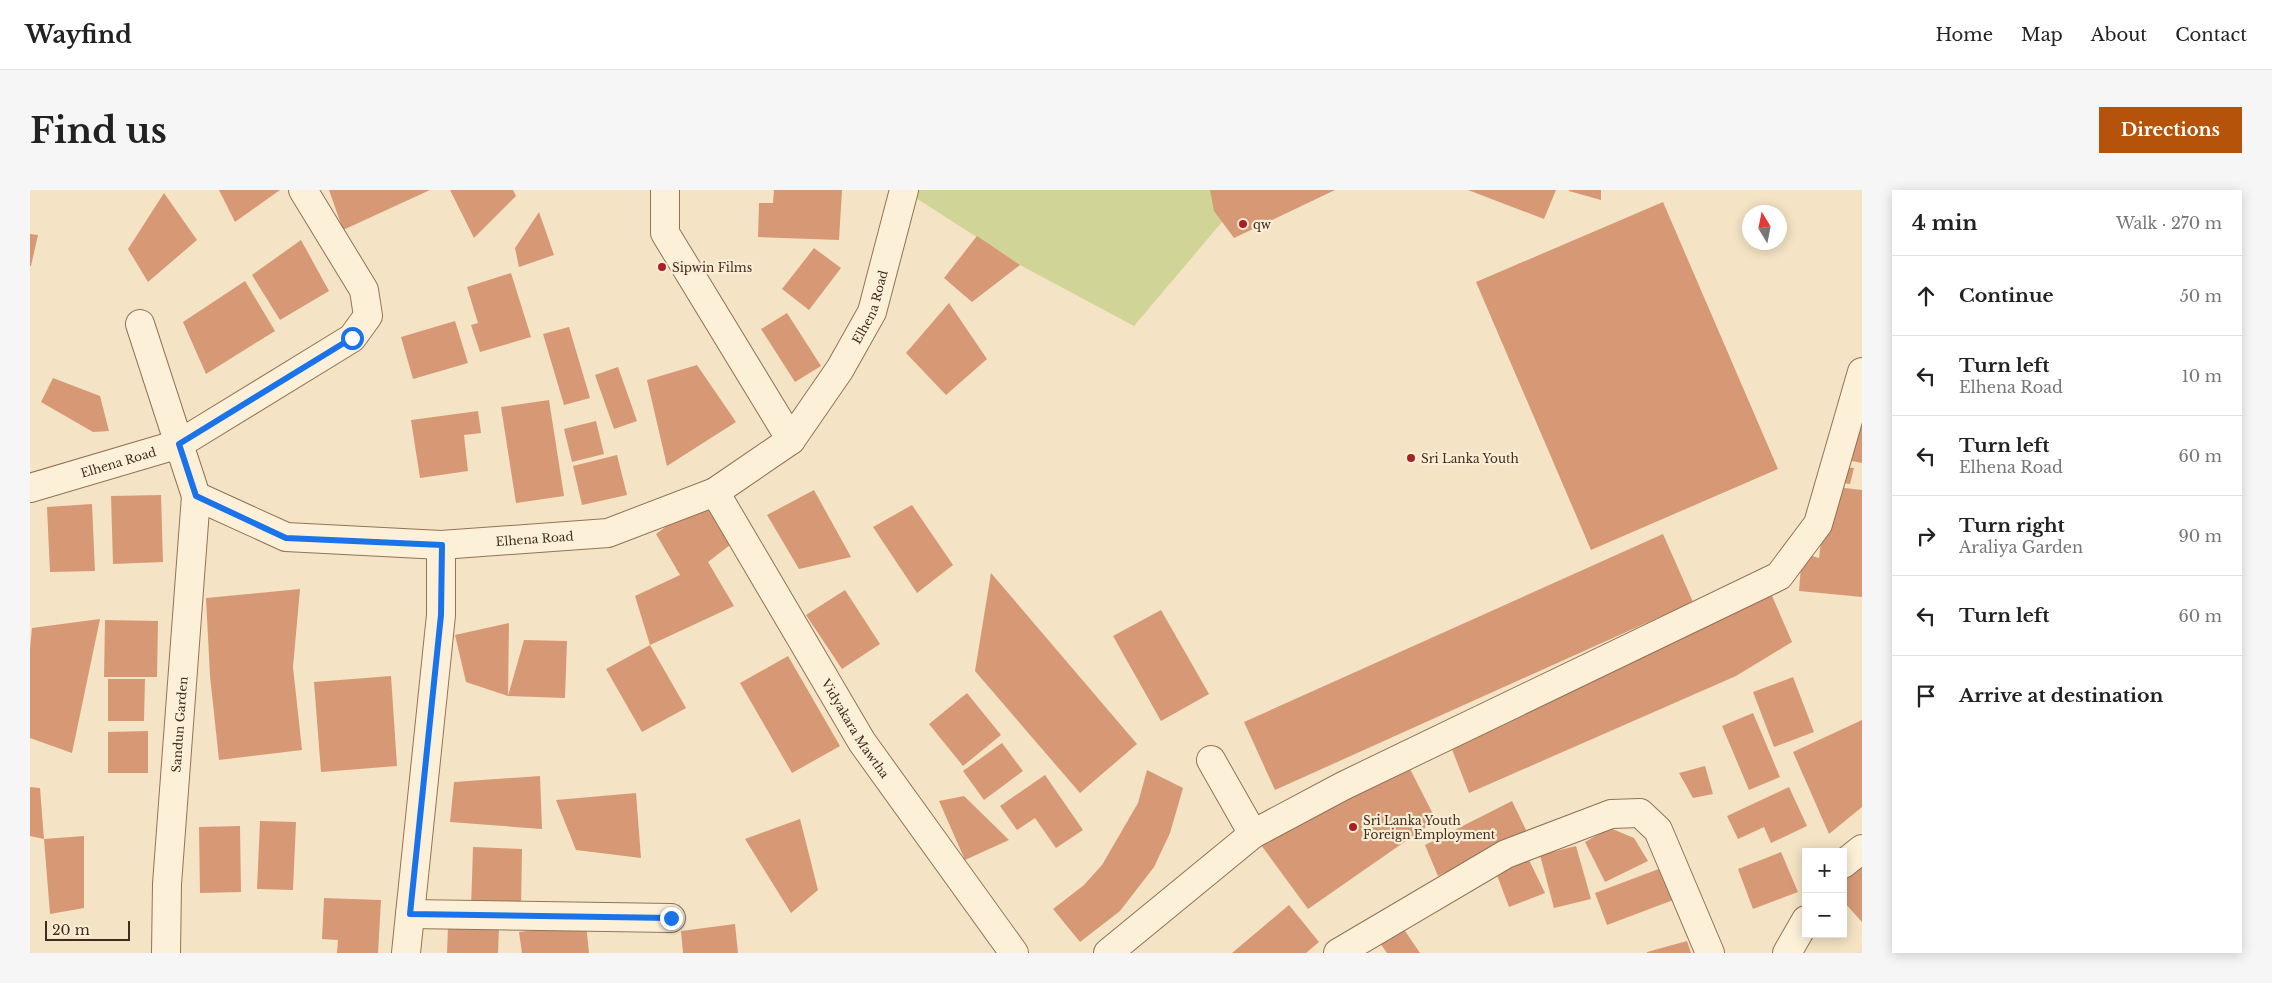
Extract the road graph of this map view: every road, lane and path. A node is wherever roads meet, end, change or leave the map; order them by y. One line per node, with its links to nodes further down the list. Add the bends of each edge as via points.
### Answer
1 (302, 190): 7 (street, Elhena Road, via 364,290 368,316 352,338)
2 (664, 190): 6 (street, via 665,233)
3 (904, 190): 6 (street, Elhena Road, via 872,312 840,369)
4 (140, 324): 7 (street)
5 (1862, 372): 13 (street, via 1818,524 1779,576 1343,786)
6 (790, 440): 9 (street, Elhena Road)
7 (179, 444): 8 (street, Elhena Road); 10 (street)
8 (30, 488)
9 (715, 492): 11 (street, Elhena Road, via 608,533); 21 (street, Vidyakara Mawtha, via 862,742)
10 (196, 496): 11 (street, Elhena Road, via 286,538); 19 (street, Sandun Garden, via 166,884)
11 (442, 545): 16 (street, via 441,615)
12 (1211, 760): 13 (street)
13 (1254, 834): 22 (street)
14 (1862, 849): 15 (street)
15 (1847, 861)
16 (410, 914): 17 (street); 20 (street)
17 (671, 918)
18 (1802, 927): 25 (street)
19 (166, 953)
20 (406, 953)
21 (1014, 953)
22 (1108, 953)
23 (1338, 953): 24 (street, via 1506,854 1611,814 1640,813 1658,830)
24 (1710, 953)
25 (1787, 953)

